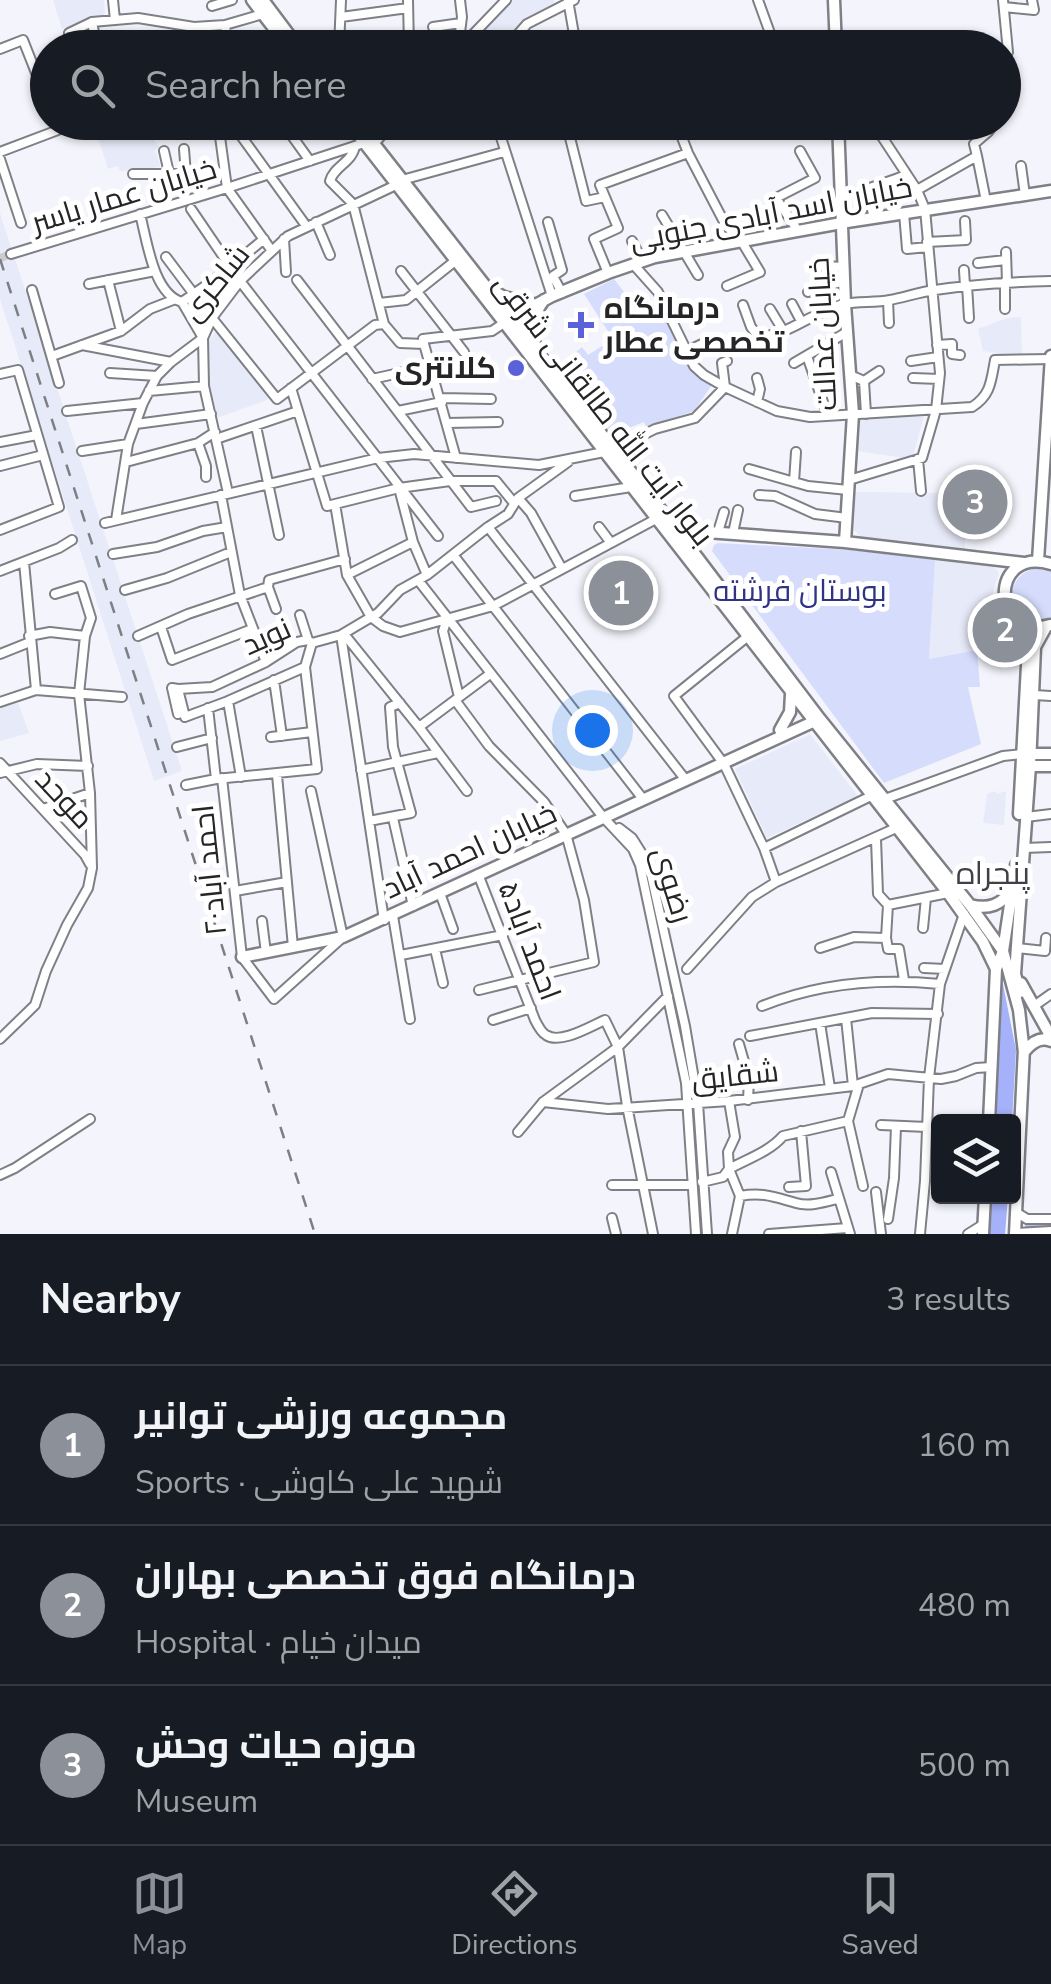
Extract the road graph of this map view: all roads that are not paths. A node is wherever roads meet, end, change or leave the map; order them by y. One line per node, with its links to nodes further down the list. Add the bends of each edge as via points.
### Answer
1 (113, 0): 17 (street)
2 (232, 0): 14 (street)
3 (252, 0): 15 (main road)
4 (263, 0): 26 (main road)
5 (341, 0): 16 (street)
6 (460, 0): 19 (street)
7 (506, 0): 30 (street)
8 (758, 0): 33 (street)
9 (834, 0): 34 (main road)
10 (1032, 0): 12 (street, via 1034,10)
11 (570, 1): 31 (street); 32 (street)
12 (1004, 3): 35 (street)
13 (408, 4): 16 (street); 28 (street)
14 (212, 6)
15 (263, 14): 20 (street); 25 (main road)
16 (340, 17): 27 (street)
17 (115, 20): 18 (street); 20 (street)
18 (92, 22): 22 (street); 23 (street)
19 (461, 23): 21 (street); 29 (street)
20 (225, 25): 24 (street)
21 (433, 26)
22 (75, 30)
23 (94, 30)
24 (226, 30)
25 (275, 30)
26 (286, 30)
27 (340, 30)
28 (409, 30)
29 (460, 30)
30 (476, 30)
31 (521, 30)
32 (574, 30)
33 (769, 30)
34 (835, 30)
35 (1006, 30)
36 (0, 49): 37 (street, via 24,40)
37 (30, 56)
38 (36, 140): 57 (street)
39 (220, 140): 62 (street)
40 (244, 140): 65 (street)
41 (295, 140): 59 (street)
42 (361, 140): 51 (main road, بلوار آیت الله طالقانی شرقی)
43 (363, 140): 51 (main road, بلوار آیت الله طالقانی شرقی)
44 (369, 140): 51 (street)
45 (500, 140): 55 (street)
46 (570, 140): 72 (street, via 586,202)
47 (683, 140): 56 (street)
48 (839, 140): 84 (main road, خیابان عدالت)
49 (886, 140): 66 (street)
50 (979, 140): 58 (street)
51 (364, 144): 59 (street, خیابان عمار یاسر); 67 (main road, بلوار آیت الله طالقانی شرقی); 74 (street, via 330,179)
52 (184, 149): 64 (street)
53 (164, 150): 61 (street)
54 (800, 151): 86 (street, via 815,178 776,198)
55 (504, 152): 67 (street, شاکری); 124 (street)
56 (688, 153): 72 (street, via 600,185); 90 (street)
57 (0, 156): 83 (street)
58 (976, 156): 69 (street); 73 (street)
59 (310, 161): 65 (street, خیابان عمار یاسر)
60 (1021, 166): 71 (street)
61 (169, 172): 63 (street); 64 (street)
62 (224, 172): 64 (street); 68 (street)
63 (133, 174)
64 (186, 174)
65 (268, 175): 68 (street, خیابان عمار یاسر); 85 (street)
66 (907, 175): 69 (street); 80 (street, via 867,188)
67 (399, 182): 74 (street, شاکری); 97 (main road, بلوار آیت الله طالقانی شرقی); 118 (main road, بلوار آیت الله طالقانی شرقی)
68 (227, 188): 78 (street, خیابان عمار یاسر); 87 (street)
69 (917, 190): 76 (street)
70 (1051, 191): 71 (main road, خیابان اسد آبادی جنوبی)
71 (1025, 195): 73 (main road, خیابان اسد آبادی جنوبی)
72 (605, 197): 107 (street, via 618,228 594,239)
73 (986, 201): 76 (main road, خیابان اسد آبادی جنوبی)
74 (353, 204): 85 (street, شاکری); 127 (street)
75 (191, 209): 102 (street)
76 (924, 210): 77 (main road, خیابان اسد آبادی جنوبی); 91 (street)
77 (904, 213): 80 (main road, خیابان اسد آبادی جنوبی); 91 (street, via 907,249)
78 (140, 214): 94 (street, خیابان عمار یاسر); 104 (street)
79 (662, 215): 92 (street)
80 (874, 218): 84 (main road, خیابان اسد آبادی جنوبی)
81 (965, 221): 91 (street, via 966,240)
82 (548, 222): 124 (street, via 562,270 553,276)
83 (20, 223)
84 (842, 223): 86 (main road, خیابان اسد آبادی جنوبی); 101 (main road, خیابان عدالت)
85 (312, 224): 88 (street, شاکری); 95 (street)
86 (798, 231): 90 (main road, خیابان اسد آبادی جنوبی)
87 (264, 239): 93 (street); 102 (street)
88 (284, 240): 93 (street, شاکری); 106 (street)
89 (632, 241): 98 (street)
90 (742, 242): 92 (main road, خیابان اسد آبادی جنوبی); 116 (street, via 760,272)
91 (927, 244): 120 (street)
92 (684, 250): 98 (main road, خیابان اسد آبادی جنوبی); 108 (street)
93 (272, 251): 111 (street, شاکری)
94 (11, 254)
95 (330, 256)
96 (166, 257): 123 (street)
97 (455, 260): 121 (street); 137 (main road, بلوار آیت الله طالقانی شرقی)
98 (638, 262): 107 (main road, خیابان اسد آبادی جنوبی); 136 (street)
99 (978, 263): 114 (street, via 1006,256)
100 (823, 266): 101 (street)
101 (844, 266): 112 (main road, خیابان عدالت)
102 (230, 268): 111 (street); 123 (street)
103 (964, 270): 117 (street)
104 (155, 271): 109 (street); 125 (street)
105 (401, 271): 121 (street)
106 (286, 272)
107 (608, 273): 124 (main road, خیابان اسد آبادی جنوبی)
108 (698, 275)
109 (108, 280): 115 (street); 141 (street)
110 (296, 280): 149 (street)
111 (240, 281): 134 (street, شاکری); 167 (street)
112 (844, 281): 122 (street); 129 (main road, خیابان عدالت)
113 (1051, 281): 114 (street)
114 (1006, 282): 117 (street); 133 (street)
115 (89, 284)
116 (727, 286)
117 (966, 286): 120 (street); 135 (street)
118 (487, 288): 124 (main road, via 504,297); 137 (main road, بلوار آیت الله طالقانی شرقی)
119 (32, 290): 155 (street)
120 (931, 290): 126 (street); 150 (street)
121 (417, 292): 127 (street); 144 (street)
122 (808, 292)
123 (193, 293): 125 (street)
124 (548, 298): 137 (main road, خیابان اسد آبادی جنوبی); 153 (main road, via 533,324)
125 (178, 301): 141 (street, via 150,310); 145 (street)
126 (888, 301): 129 (street); 139 (street)
127 (379, 302): 140 (street)
128 (792, 304): 138 (street)
129 (845, 304): 138 (street); 143 (main road, خیابان عدالت)
130 (743, 305): 142 (street, via 758,336)
131 (699, 308): 136 (street)
132 (770, 309): 142 (street)
133 (1005, 309)
134 (212, 318): 145 (street, شاکری); 179 (street, via 277,399)
135 (969, 318)
136 (671, 319): 151 (street)
137 (508, 321): 144 (street, via 492,331); 153 (main road, بلوار آیت الله طالقانی شرقی); 203 (main road, بلوار آیت الله طالقانی شرقی)
138 (801, 321): 142 (street)
139 (889, 323)
140 (384, 324): 146 (street, via 400,343); 149 (street)
141 (122, 331): 148 (street)
142 (784, 332)
143 (847, 332): 156 (street); 169 (main road, خیابان عدالت)
144 (450, 334): 146 (street); 152 (street)
145 (203, 338): 159 (street, شاکری); 177 (street)
146 (424, 344): 163 (street)
147 (702, 344): 151 (street)
148 (82, 345): 155 (street); 159 (street)
149 (348, 345): 167 (street); 174 (street)
150 (937, 345): 154 (street, via 952,344 952,354); 157 (street)
151 (687, 351): 178 (street, via 704,376)
152 (464, 352)
153 (537, 352): 203 (main road, بلوار آیت الله طالقانی شرقی)
154 (960, 354)
155 (52, 356): 176 (street)
156 (807, 356): 162 (street); 192 (street)
157 (938, 356): 160 (street); 173 (street)
158 (1051, 358): 186 (street, via 995,360 984,399 972,407); 255 (main road)
159 (174, 360): 164 (street); 170 (street, شاکری)
160 (911, 361)
161 (727, 362): 178 (street)
162 (794, 363)
163 (432, 366): 174 (street); 182 (street)
164 (179, 371)
165 (879, 371): 175 (street)
166 (110, 372): 170 (street)
167 (312, 372): 179 (street); 207 (street)
168 (0, 374): 197 (street, via 18,370)
169 (850, 375): 175 (street); 190 (main road, خیابان عدالت)
170 (157, 376): 180 (street, شاکری)
171 (757, 378): 183 (street)
172 (913, 378): 173 (street)
173 (939, 378): 186 (street)
174 (372, 379): 185 (street)
175 (864, 381): 191 (street)
176 (60, 382)
177 (204, 386): 180 (street); 189 (street)
178 (725, 387): 183 (street); 203 (street, via 694,418)
179 (292, 388): 188 (street)
180 (149, 392): 184 (street, شاکری)
181 (491, 399): 182 (street)
182 (441, 400): 185 (street); 193 (street)
183 (757, 402): 192 (street)
184 (143, 403): 187 (street); 195 (street, شاکری)
185 (398, 410): 205 (street)
186 (936, 410): 191 (street); 210 (street)
187 (67, 411)
188 (298, 411): 196 (street); 215 (street)
189 (210, 414): 195 (street); 198 (street)
190 (853, 414): 191 (street); 192 (street); 221 (main road, خیابان عدالت)
191 (866, 414)
192 (828, 416)
193 (447, 422): 194 (street); 208 (street)
194 (498, 422)
195 (136, 424): 201 (street, شاکری)
196 (256, 426): 198 (street); 220 (street)
197 (37, 434): 199 (street); 206 (street)
198 (215, 436): 200 (street); 225 (street)
199 (0, 442)
200 (198, 442): 212 (street); 216 (street)
201 (128, 444): 202 (street); 212 (street, شاکری)
202 (82, 451)
203 (608, 451): 209 (street); 222 (main road, بلوار آیت الله طالقانی شرقی); 237 (main road, بلوار آیت الله طالقانی شرقی)
204 (796, 452): 219 (street)
205 (430, 454): 207 (street); 208 (street); 217 (street)
206 (43, 456): 213 (street); 241 (street, via 59,507)
207 (378, 458): 215 (street); 223 (street)
208 (456, 458): 211 (street)
209 (572, 458): 211 (street, via 539,465); 228 (street, نوید)
210 (918, 459): 221 (street); 224 (street)
211 (474, 460): 218 (street)
212 (126, 462): 235 (street, شاکری)
213 (0, 466)
214 (749, 469): 219 (street)
215 (318, 474): 220 (street); 230 (street)
216 (206, 477)
217 (450, 481): 218 (street); 223 (street); 229 (street, via 471,508)
218 (471, 481): 228 (street, via 496,482)
219 (794, 482): 221 (street)
220 (269, 484): 225 (street); 244 (street)
221 (849, 485): 234 (main road, خیابان عدالت)
222 (631, 487): 227 (street); 233 (main road, بلوار آیت الله طالقانی شرقی)
223 (399, 488): 230 (street); 245 (street); 247 (street)
224 (921, 491)
225 (225, 494): 235 (street); 240 (street)
226 (758, 495): 234 (street)
227 (575, 496)
228 (516, 500): 238 (street, نوید); 259 (street, via 531,513)
229 (496, 501)
230 (331, 505): 254 (street)
231 (738, 510): 243 (street)
232 (724, 512): 242 (street)
233 (656, 518): 248 (street); 250 (main road, بلوار آیت الله طالقانی شرقی)
234 (847, 518): 249 (main road, خیابان عدالت)
235 (116, 520): 236 (street)
236 (105, 523)
237 (672, 524): 242 (main road); 250 (main road, بلوار آیت الله طالقانی شرقی)
238 (488, 527): 253 (street, نوید); 263 (street)
239 (599, 527): 248 (street)
240 (227, 528): 251 (street); 252 (street)
241 (0, 530)
242 (712, 532): 243 (main road); 250 (main road)
243 (733, 534): 249 (main road)
244 (280, 535)
245 (438, 536)
246 (72, 540): 256 (street)
247 (413, 542): 261 (street); 262 (street)
248 (611, 542): 259 (street)
249 (846, 542): 257 (main road)
250 (684, 548): 280 (main road, بلوار آیت الله طالقانی شرقی); 301 (main road, بلوار آیت الله طالقانی شرقی)
251 (231, 552): 265 (street); 267 (street)
252 (114, 554)
253 (454, 556): 262 (street, نوید); 268 (street)
254 (345, 559): 261 (street); 264 (street, via 269,580)
255 (1038, 561): 257 (main road); 258 (main road)
256 (24, 562): 260 (street); 281 (street)
257 (1024, 564): 273 (main road, via 1008,578 1004,594 1008,610)
258 (1051, 564)
259 (562, 569): 263 (street)
260 (0, 572)
261 (346, 575): 271 (street)
262 (422, 578): 271 (street, نوید); 272 (street)
263 (533, 585): 268 (street); 320 (street)
264 (268, 587): 267 (street); 269 (street)
265 (125, 590)
266 (55, 594): 278 (street, via 82,586 92,618)
267 (240, 595): 275 (street); 276 (street)
268 (493, 606): 272 (street); 326 (street)
269 (276, 609)
270 (300, 614): 282 (street)
271 (370, 617): 272 (street, via 400,632); 277 (street, نوید)
272 (447, 619): 286 (street); 295 (street, via 443,631)
273 (1024, 625): 274 (main road); 310 (main road)
274 (1048, 626): 292 (main road, via 1035,647)
275 (162, 627): 276 (street, via 172,660); 279 (street)
276 (252, 630): 284 (street)
277 (343, 634): 282 (street, نوید); 298 (street); 315 (street)
278 (85, 636): 281 (street, via 50,632); 291 (street)
279 (138, 636)
280 (748, 637): 290 (main road, بلوار آیت الله طالقانی شرقی); 313 (street, via 674,696)
281 (30, 639): 283 (street); 289 (street)
282 (310, 642): 284 (street, نوید, via 297,642); 285 (street)
283 (0, 654)
284 (266, 662): 288 (street, نوید, via 212,686)
285 (305, 666): 287 (street); 304 (street)
286 (490, 674): 295 (street); 330 (street)
287 (274, 680): 296 (street); 305 (street)
288 (178, 688): 299 (street, via 185,716); 300 (street, via 172,688)
289 (36, 690): 291 (street); 297 (street)
290 (791, 693): 301 (main road, بلوار آیت الله طالقانی شرقی); 303 (main road)
291 (78, 694): 294 (street); 314 (street)
292 (1034, 695): 293 (street); 310 (main road)
293 (1051, 696)
294 (122, 697)
295 (457, 699): 302 (street); 335 (street)
296 (228, 701): 299 (street); 318 (street)
297 (0, 702)
298 (400, 703): 302 (street); 312 (street, via 390,707)
299 (208, 708): 307 (street, احمد آباد۲۰)
300 (178, 714)
301 (814, 717): 303 (main road, خیابان احمد آباد); 313 (main road, خیابان احمد آباد); 325 (main road, بلوار آیت الله طالقانی شرقی); 327 (main road, بلوار آیت الله طالقانی شرقی)
302 (420, 727): 309 (street)
303 (780, 730): 313 (main road, خیابان احمد آباد)
304 (312, 732): 305 (street); 317 (street, via 317,770)
305 (282, 736): 306 (street)
306 (270, 737)
307 (212, 738): 308 (street); 319 (street, احمد آباد۲۰)
308 (178, 748)
309 (438, 752): 312 (street); 322 (street)
310 (1037, 760): 327 (street, via 1003,756); 331 (main road); 344 (main road)
311 (0, 762): 316 (street, موحد)
312 (397, 762): 315 (street); 332 (street, via 411,813)
313 (722, 762): 320 (main road, خیابان احمد آباد); 338 (street)
314 (88, 766): 316 (street, via 37,764); 324 (street)
315 (360, 770): 333 (street)
316 (4, 772): 328 (street, موحد)
317 (276, 775): 318 (street); 342 (street)
318 (241, 777): 319 (street)
319 (219, 778): 321 (street); 345 (street, احمد آباد۲۰)
320 (685, 780): 326 (main road, خیابان احمد آباد)
321 (186, 785)
322 (466, 791)
323 (311, 792): 357 (street)
324 (90, 793): 328 (street); 340 (street)
325 (871, 796): 334 (main road, بلوار آیت الله طالقانی شرقی); 338 (street)
326 (643, 799): 330 (main road, خیابان احمد آباد)
327 (885, 799): 351 (main road, بلوار آیت الله طالقانی شرقی)
328 (43, 810): 340 (street, موحد)
329 (1051, 814): 331 (street)
330 (603, 817): 335 (main road, خیابان احمد آباد); 379 (street, رضوی, via 640,864); 403 (street, رضوی, via 632,838 649,865)
331 (1026, 817): 339 (main road)
332 (393, 818): 333 (street); 350 (street)
333 (368, 821): 352 (street)
334 (896, 828): 336 (street); 347 (main road, بلوار آیت الله طالقانی شرقی)
335 (566, 834): 341 (main road, خیابان احمد آباد); 373 (street, via 594,962)
336 (876, 839): 343 (street); 349 (street, via 878,894)
337 (1051, 847): 339 (street)
338 (764, 848): 343 (street)
339 (1024, 848): 362 (main road)
340 (92, 868): 392 (street, via 36,1005)
341 (478, 874): 346 (main road, خیابان احمد آباد); 356 (street, احمد آباد۵)
342 (286, 882): 345 (street); 360 (street)
343 (776, 882): 368 (street, via 752,897)
344 (1013, 888): 351 (main road, via 995,906); 364 (main road)
345 (235, 891): 367 (street, احمد آباد۲۰)
346 (440, 893): 350 (main road, خیابان احمد آباد); 355 (street)
347 (948, 893): 348 (street); 351 (main road, بلوار آیت الله طالقانی شرقی)
348 (926, 898): 349 (street); 354 (street)
349 (888, 905): 358 (street)
350 (413, 906): 352 (main road, خیابان احمد آباد)
351 (967, 910): 364 (main road, بلوار آیت الله طالقانی شرقی); 370 (street); 371 (main road, بلوار آیت الله طالقانی شرقی)
352 (388, 918): 357 (main road, خیابان احمد آباد); 366 (street)
353 (262, 921): 365 (street)
354 (924, 928)
355 (453, 929)
356 (504, 935): 363 (street); 373 (street, احمد آباد۵)
357 (343, 937): 360 (main road, خیابان احمد آباد); 367 (street, via 274,999)
358 (886, 938): 361 (street, via 854,937); 374 (street, via 888,949 899,948)
359 (1046, 938): 362 (street, via 1045,951)
360 (292, 948): 365 (main road, خیابان احمد آباد)
361 (820, 948)
362 (1017, 948): 372 (main road)
363 (434, 949): 366 (street); 375 (street)
364 (1002, 951): 371 (main road); 384 (main road)
365 (266, 952): 367 (main road, خیابان احمد آباد)
366 (401, 955): 387 (street)
367 (242, 958)
368 (686, 968)
369 (924, 968): 370 (street)
370 (945, 969): 376 (street)
371 (996, 969): 383 (main road)
372 (1015, 974): 381 (main road); 395 (main road, via 1024,1008)
373 (520, 978): 377 (street); 382 (street, احمد آباد۵)
374 (904, 980): 376 (street); 380 (street, via 822,987)
375 (442, 983)
376 (940, 984): 385 (street)
377 (479, 990)
378 (1051, 994): 381 (street)
379 (668, 996): 394 (street); 404 (street, رضوی)
380 (762, 1006)
381 (1034, 1006): 391 (main road)
382 (531, 1008): 388 (street); 394 (street, احمد آباد۵, via 544,1034 555,1038 606,1020)
383 (994, 1009): 384 (main road); 396 (main road)
384 (1019, 1010): 395 (main road)
385 (938, 1014): 386 (street); 397 (street)
386 (846, 1018): 389 (street); 398 (street)
387 (410, 1020)
388 (492, 1020)
389 (820, 1023): 390 (street); 399 (street)
390 (750, 1036)
391 (1051, 1039): 395 (main road, via 1037,1040)
392 (0, 1040)
393 (739, 1044): 400 (street)
394 (618, 1047): 401 (street); 405 (street)
395 (1024, 1053): 429 (main road)
396 (992, 1067): 397 (street, شقایق); 406 (main road)
397 (929, 1078): 398 (street, شقایق, via 888,1074); 411 (street)
398 (856, 1085): 399 (street, شقایق); 408 (street)
399 (830, 1088): 400 (street, شقایق)
400 (748, 1100): 402 (street, شقایق)
401 (543, 1102): 405 (street, شقایق); 413 (street)
402 (729, 1102): 403 (street, شقایق); 414 (street, via 735,1136)
403 (698, 1103): 404 (street, شقایق); 419 (street, رضوی)
404 (687, 1104): 405 (street, شقایق); 421 (street, رضوی)
405 (627, 1106): 420 (street)
406 (989, 1114)
407 (90, 1119): 416 (street)
408 (848, 1122): 412 (street); 423 (street)
409 (881, 1125): 410 (street)
410 (896, 1126): 411 (street); 433 (street)
411 (927, 1127): 418 (street)
412 (802, 1131): 414 (street); 424 (street, via 806,1186)
413 (518, 1132)
414 (729, 1168): 419 (street); 426 (street)
415 (830, 1172): 427 (street)
416 (0, 1174)
417 (931, 1180): 418 (street)
418 (926, 1181): 445 (street)
419 (702, 1182): 431 (street, رضوی)
420 (643, 1184): 421 (street); 422 (street); 439 (street)
421 (691, 1185): 431 (street, رضوی)
422 (612, 1186)
423 (863, 1186)
424 (789, 1187)
425 (876, 1192): 444 (street)
426 (740, 1196): 427 (street, via 797,1204); 442 (street)
427 (837, 1199): 435 (street)
428 (985, 1204): 434 (main road)
429 (1017, 1214): 432 (street); 437 (main road)
430 (612, 1218): 438 (street)
431 (700, 1218): 440 (street, رضوی); 441 (street, رضوی)
432 (1051, 1218)
433 (888, 1219)
434 (984, 1229): 446 (street)
435 (848, 1231): 443 (street)
436 (1051, 1231): 437 (street)
437 (1015, 1233)
438 (616, 1234)
439 (653, 1234)
440 (696, 1234)
441 (707, 1234)
442 (732, 1234)
443 (768, 1234)
444 (881, 1234)
445 (918, 1234)
446 (968, 1234)

